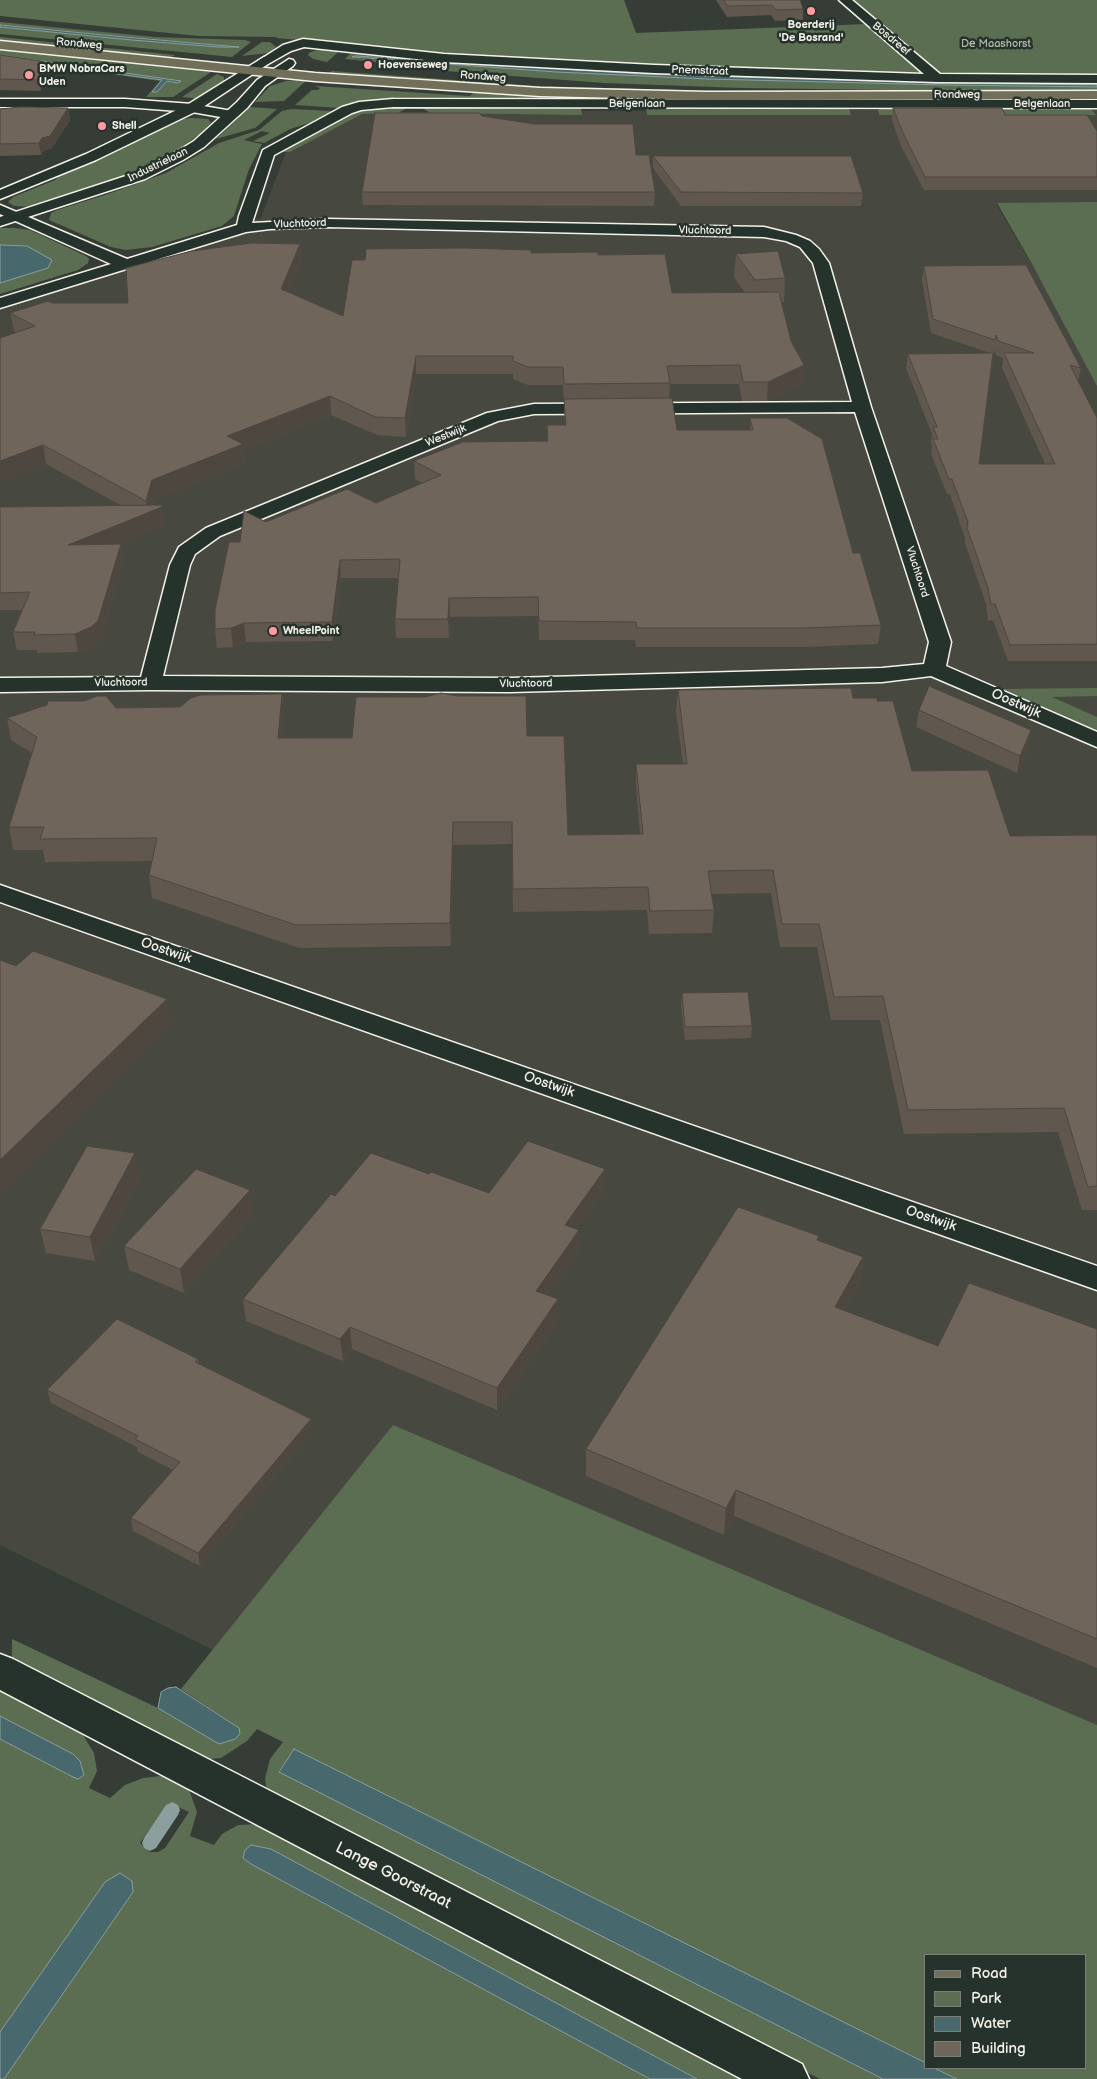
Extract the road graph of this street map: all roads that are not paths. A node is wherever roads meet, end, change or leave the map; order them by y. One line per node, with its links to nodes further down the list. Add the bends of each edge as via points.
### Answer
1 (845, 0): 9 (street, Bosdreef)
2 (0, 36): 5 (main road, Rondweg)
3 (303, 42): 5 (street, Pnemstraat); 6 (street, via 303,50); 9 (street, Pnemstraat, via 444,58)
4 (0, 46): 7 (main road, Rondweg)
5 (264, 61): 6 (main road, Rondweg); 7 (street)
6 (289, 63): 8 (street, Industrielaan); 11 (main road, Rondweg, via 562,82)
7 (250, 70): 8 (main road, Rondweg); 15 (street)
8 (275, 73): 11 (main road, Rondweg, via 540,92 707,96); 16 (street, Industrielaan, via 261,83)
9 (938, 78): 10 (street, Pnemstraat)
10 (1097, 79)
11 (817, 94): 12 (main road, Rondweg)
12 (1097, 95)
13 (0, 103): 15 (street, via 88,103)
14 (1097, 104): 21 (street, Belgenlaan, via 394,103 359,106 268,153)
15 (186, 111): 16 (street); 17 (street, via 91,157)
16 (232, 115): 19 (street, Industrielaan, via 199,144 148,172)
17 (0, 195)
18 (0, 209): 19 (street)
19 (19, 216): 20 (street, Industrielaan); 22 (street)
20 (0, 222)
21 (244, 228): 22 (street, Vluchtoord); 24 (street, Vluchtoord, via 327,223 764,232 791,238 805,244 821,264)
22 (125, 264): 23 (street, Vluchtoord)
23 (0, 303)
24 (862, 407): 25 (street, Vluchtoord, via 940,642); 26 (street, Westwijk, via 534,409 493,417 214,532 186,551)
25 (934, 669): 26 (street, Vluchtoord, via 882,675 510,685); 28 (street, Oostwijk)
26 (150, 682): 27 (street, Vluchtoord)
27 (0, 685)
28 (1097, 740)
29 (0, 893): 30 (street, Oostwijk)
30 (1097, 1278)
31 (0, 1671): 32 (street, Lange Goorstraat)
32 (787, 2079)

